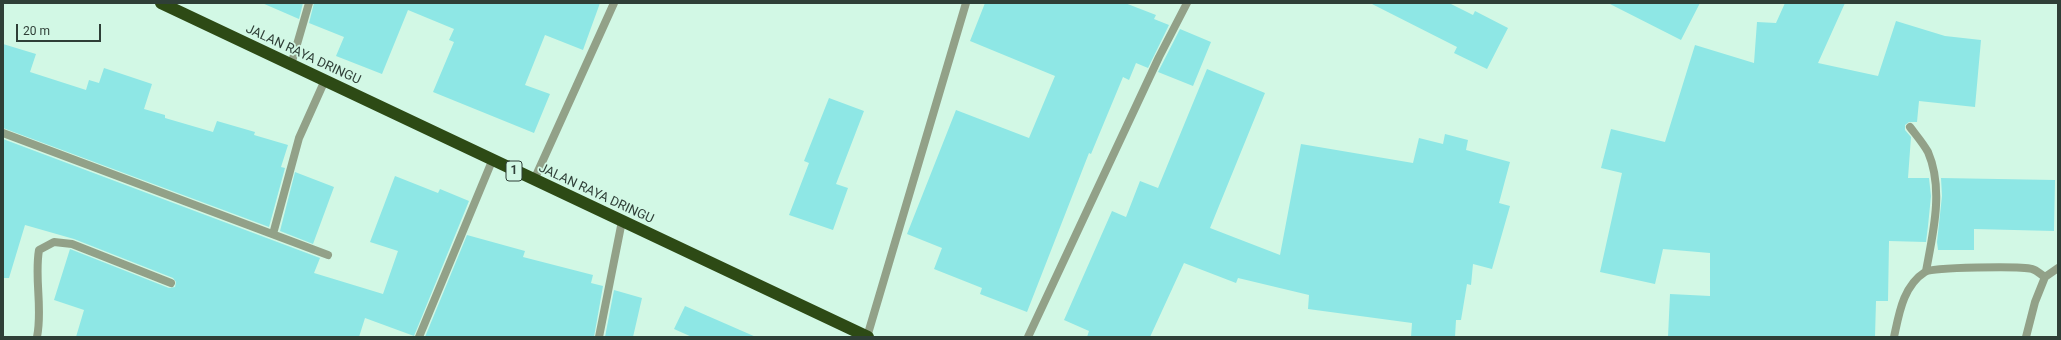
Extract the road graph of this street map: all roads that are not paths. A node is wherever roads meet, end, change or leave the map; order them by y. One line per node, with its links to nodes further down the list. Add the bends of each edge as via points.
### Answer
1 (161, 3): 6 (highway, JALAN RAYA DRINGU / 1)
2 (309, 3): 6 (street)
3 (614, 3): 11 (street)
4 (966, 3): 22 (street)
5 (1187, 3): 23 (street, via 1159,57)
6 (292, 65): 7 (highway, JALAN RAYA DRINGU / 1)
7 (325, 80): 10 (highway, JALAN RAYA DRINGU / 1); 13 (street, via 299,138)
8 (1910, 127): 16 (street, via 1928,154 1936,187 1936,214)
9 (3, 133): 13 (street)
10 (492, 161): 11 (highway, JALAN RAYA DRINGU / 1); 20 (street)
11 (534, 180): 12 (highway, JALAN RAYA DRINGU / 1)
12 (622, 221): 21 (street); 22 (highway, JALAN RAYA DRINGU / 1)
13 (273, 234): 14 (street)
14 (328, 255)
15 (2058, 268): 17 (street)
16 (1926, 271): 17 (street, via 2006,266 2033,269); 24 (street, via 1912,284 1902,304)
17 (2045, 277): 25 (street)
18 (171, 283): 19 (street, via 72,244 54,242 39,250 36,268 40,300)
19 (38, 337)
20 (418, 337)
21 (599, 337)
22 (867, 337)
23 (1028, 337)
24 (1894, 337)
25 (2026, 337)

